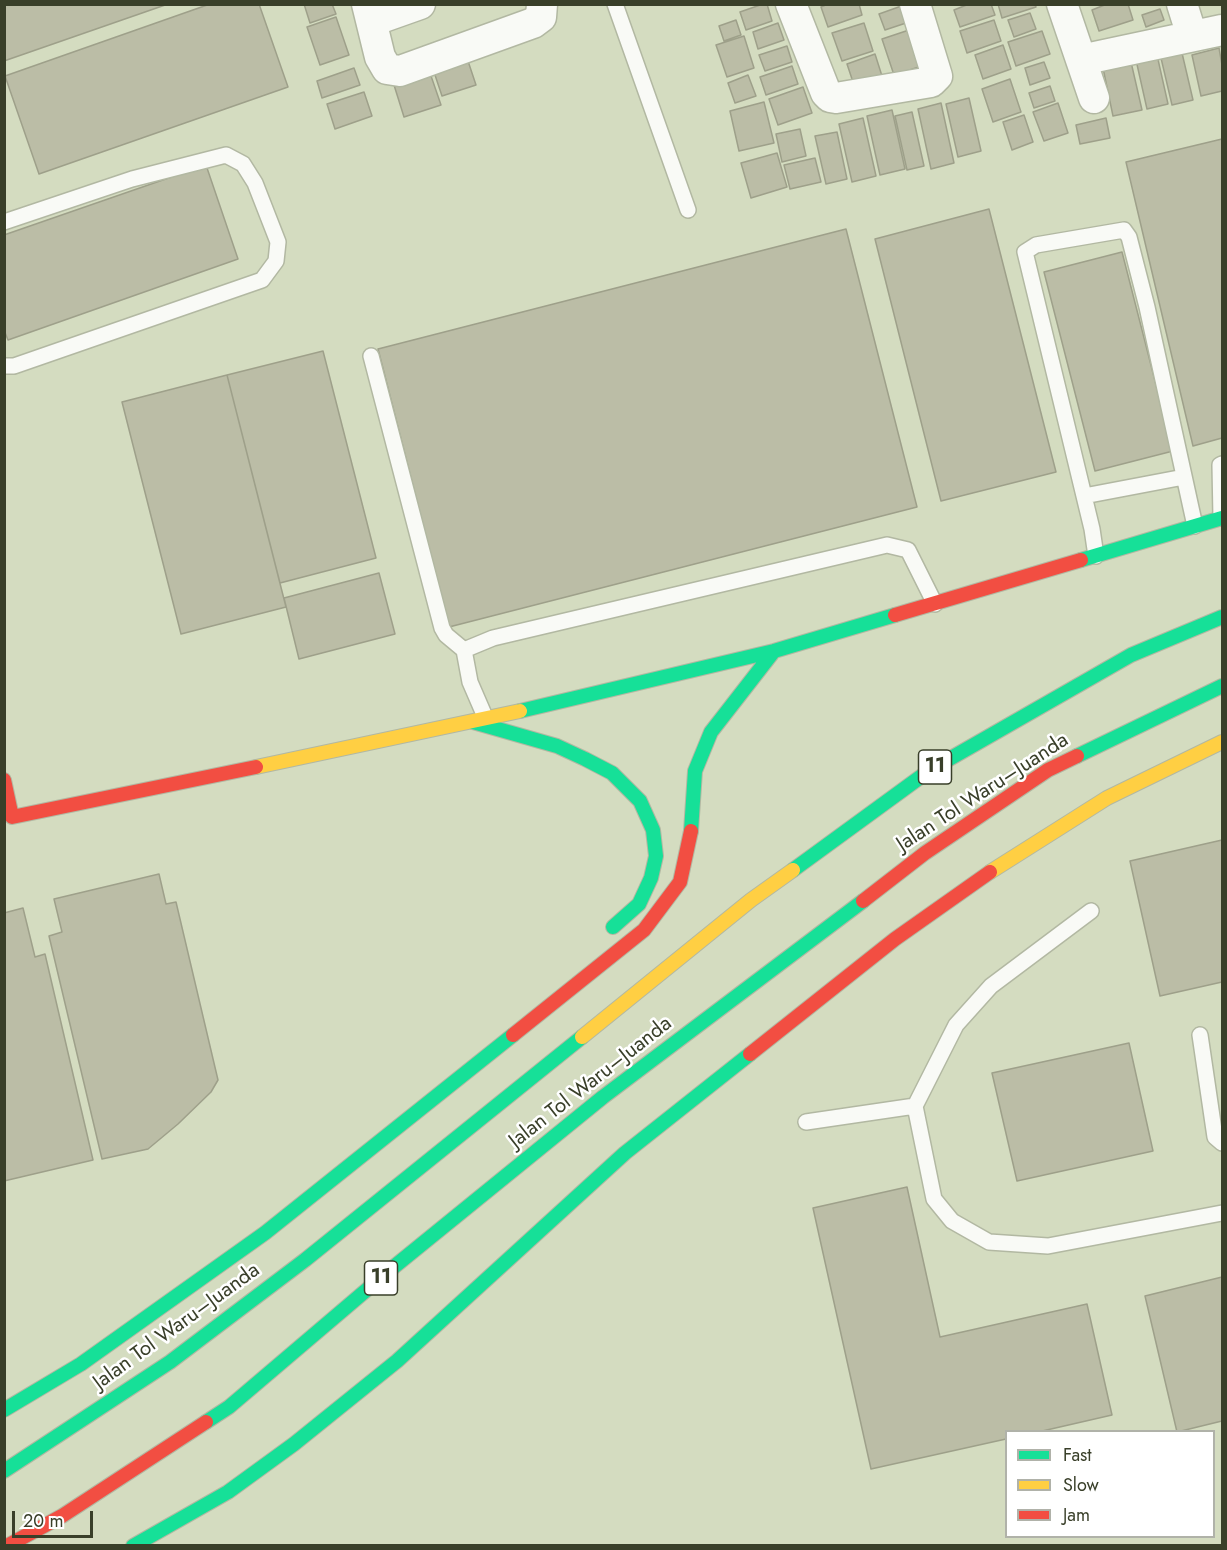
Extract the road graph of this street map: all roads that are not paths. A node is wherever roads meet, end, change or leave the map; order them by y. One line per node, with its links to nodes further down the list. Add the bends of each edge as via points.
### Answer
1 (420, 4): 8 (street)
2 (542, 4): 8 (street, via 541,17 533,23 400,72 387,69 380,57)
3 (615, 4): 13 (lane)
4 (791, 4): 5 (street, via 826,93 836,98 931,82 937,76)
5 (915, 4)
6 (1062, 4): 11 (street)
7 (1182, 4): 10 (street)
8 (369, 13)
9 (1222, 30): 10 (street)
10 (1192, 36): 11 (street)
11 (1082, 60): 12 (street)
12 (1094, 98)
13 (688, 210)
14 (4, 222): 16 (lane, via 132,179 226,155 243,164 255,183 278,242 276,261 262,280 14,366)
15 (371, 357): 25 (lane, via 442,628)
16 (4, 366)
17 (1222, 464): 20 (lane)
18 (1184, 477): 19 (lane); 19 (lane, via 1129,237 1124,230 1036,245 1025,252); 21 (lane)
19 (1084, 496): 22 (lane)
20 (1222, 518): 21 (main road)
21 (1194, 526): 22 (main road)
22 (1096, 556): 23 (main road)
23 (935, 604): 25 (lane, via 908,549 886,545 493,638); 26 (main road)
24 (1222, 617): 42 (main road, Jalan Tol Waru–Juanda / 11, via 1131,655 930,770 751,900 305,1260 170,1362)
25 (464, 650): 28 (lane)
26 (774, 651): 28 (main road); 39 (main road, via 711,732 695,771 690,841 680,882 662,909 644,930)
27 (1222, 686): 43 (main road, Jalan Tol Waru–Juanda / 11, via 1048,770 925,853 603,1097 229,1407 62,1516)
28 (480, 721): 31 (main road); 33 (main road, via 585,759 612,773 640,801 653,830 656,856 651,878 639,903)
29 (1222, 742): 44 (main road, via 1107,798 1018,852 895,939 625,1153 397,1361 294,1444 228,1492)
30 (4, 780): 31 (main road)
31 (8, 818)
32 (1091, 911): 35 (lane, via 991,986 956,1025)
33 (600, 938)
34 (1200, 1035): 38 (lane, via 1215,1137)
35 (915, 1106): 37 (lane); 40 (lane, via 934,1199 952,1221 989,1242 1048,1246)
36 (396, 1110): 39 (main road)
37 (806, 1122)
38 (1222, 1143)
39 (343, 1171): 41 (main road, via 170,1303 81,1364)
40 (1222, 1213)
41 (4, 1410)
42 (4, 1471)
43 (7, 1545)
44 (133, 1545)

